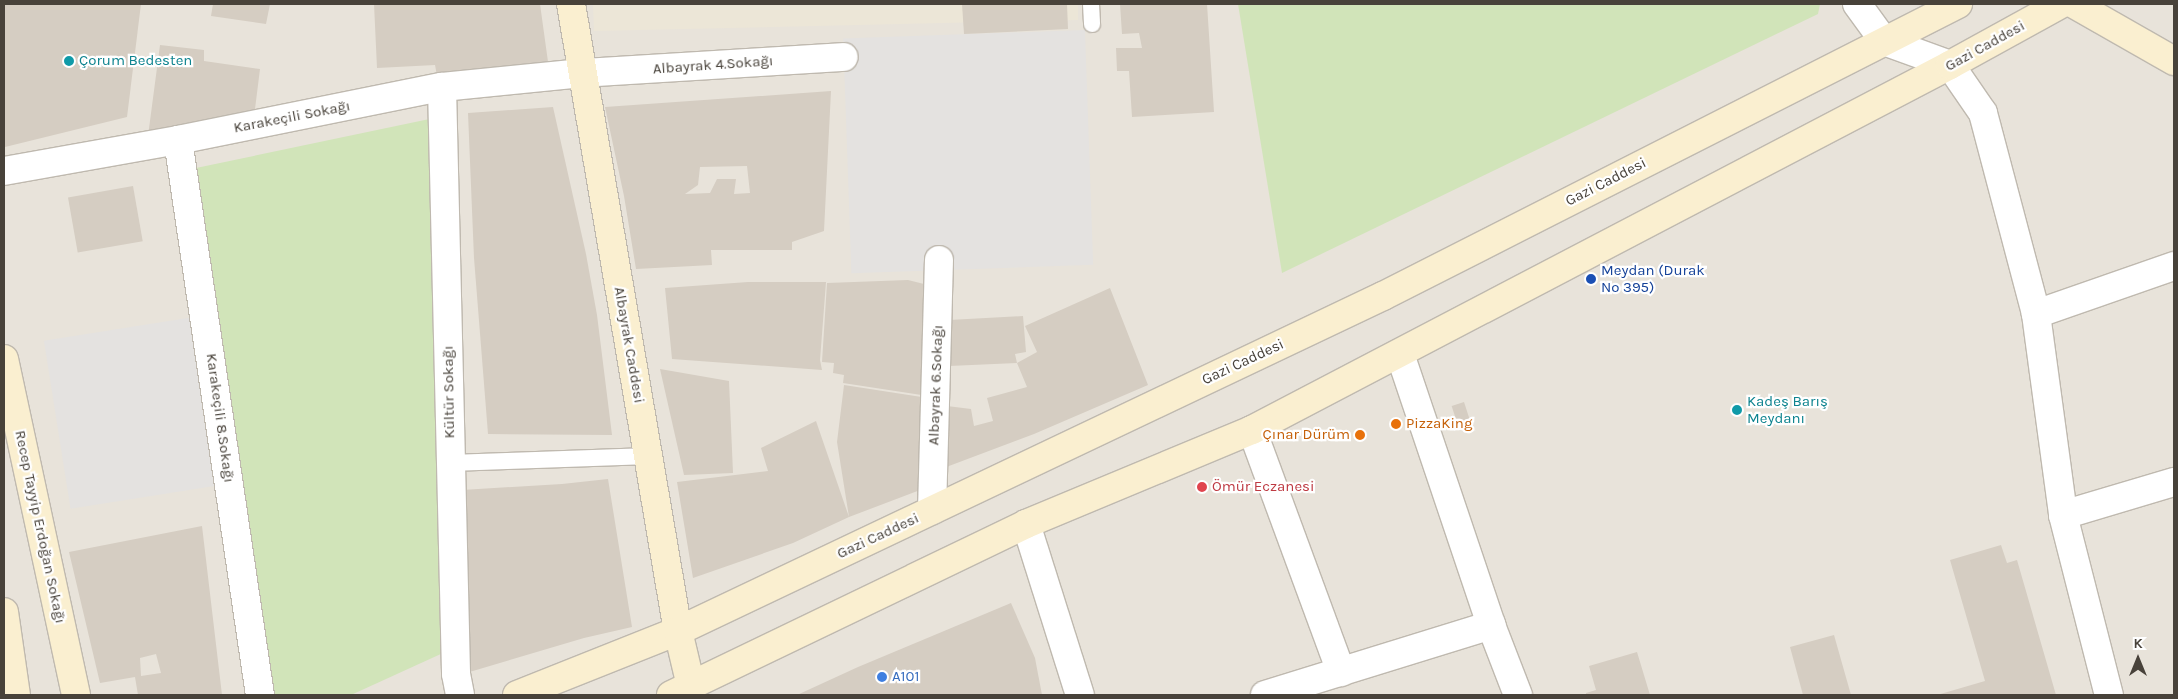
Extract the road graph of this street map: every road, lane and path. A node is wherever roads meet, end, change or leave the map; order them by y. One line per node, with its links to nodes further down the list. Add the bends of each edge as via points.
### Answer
1 (572, 4): 13 (street, Albayrak Caddesi)
2 (1091, 4): 8 (lane)
3 (1858, 4): 9 (street)
4 (1881, 4): 9 (street)
5 (1958, 4): 9 (street, Gazi Caddesi)
6 (2062, 4): 12 (street, Gazi Caddesi)
7 (2074, 4): 11 (street)
8 (1092, 24)
9 (1884, 41): 12 (street); 26 (street, Gazi Caddesi, via 1383,296)
10 (844, 57): 13 (street, Albayrak 4.Sokağı)
11 (2174, 61)
12 (1950, 65): 19 (street, via 1983,113); 20 (street, Gazi Caddesi)
13 (582, 74): 14 (street, Karakeçili Sokağı); 23 (street, Albayrak Caddesi)
14 (442, 87): 15 (street, Karakeçili Sokağı); 24 (street, Kültür Sokağı)
15 (178, 140): 16 (street, Karakeçili Sokağı); 37 (street, Karakeçili 8.Sokağı)
16 (4, 171)
17 (939, 260): 26 (street, Albayrak 6.Sokağı)
18 (2174, 266): 19 (street)
19 (2036, 314): 27 (street)
20 (1400, 354): 22 (street, Gazi Caddesi); 30 (street)
21 (4, 359): 36 (street, Recep Tayyip Erdoğan Sokağı)
22 (1252, 430): 28 (street, Gazi Caddesi); 32 (street)
23 (648, 456): 24 (lane); 31 (street, Albayrak Caddesi)
24 (451, 463): 38 (street, Kültür Sokağı, via 456,674)
25 (2174, 482): 27 (street)
26 (932, 510): 31 (street, Gazi Caddesi)
27 (2063, 515): 43 (street)
28 (1026, 524): 34 (street, Gazi Caddesi); 40 (street)
29 (4, 612): 35 (street)
30 (1491, 625): 32 (street); 42 (street)
31 (678, 631): 34 (street, Albayrak Caddesi); 39 (street, Gazi Caddesi)
32 (1341, 672): 33 (street)
33 (1309, 688): 41 (street)
34 (685, 692)
35 (16, 695)
36 (76, 695)
37 (260, 695)
38 (460, 695)
39 (517, 695)
40 (1080, 695)
41 (1265, 695)
42 (1518, 695)
43 (2109, 695)

